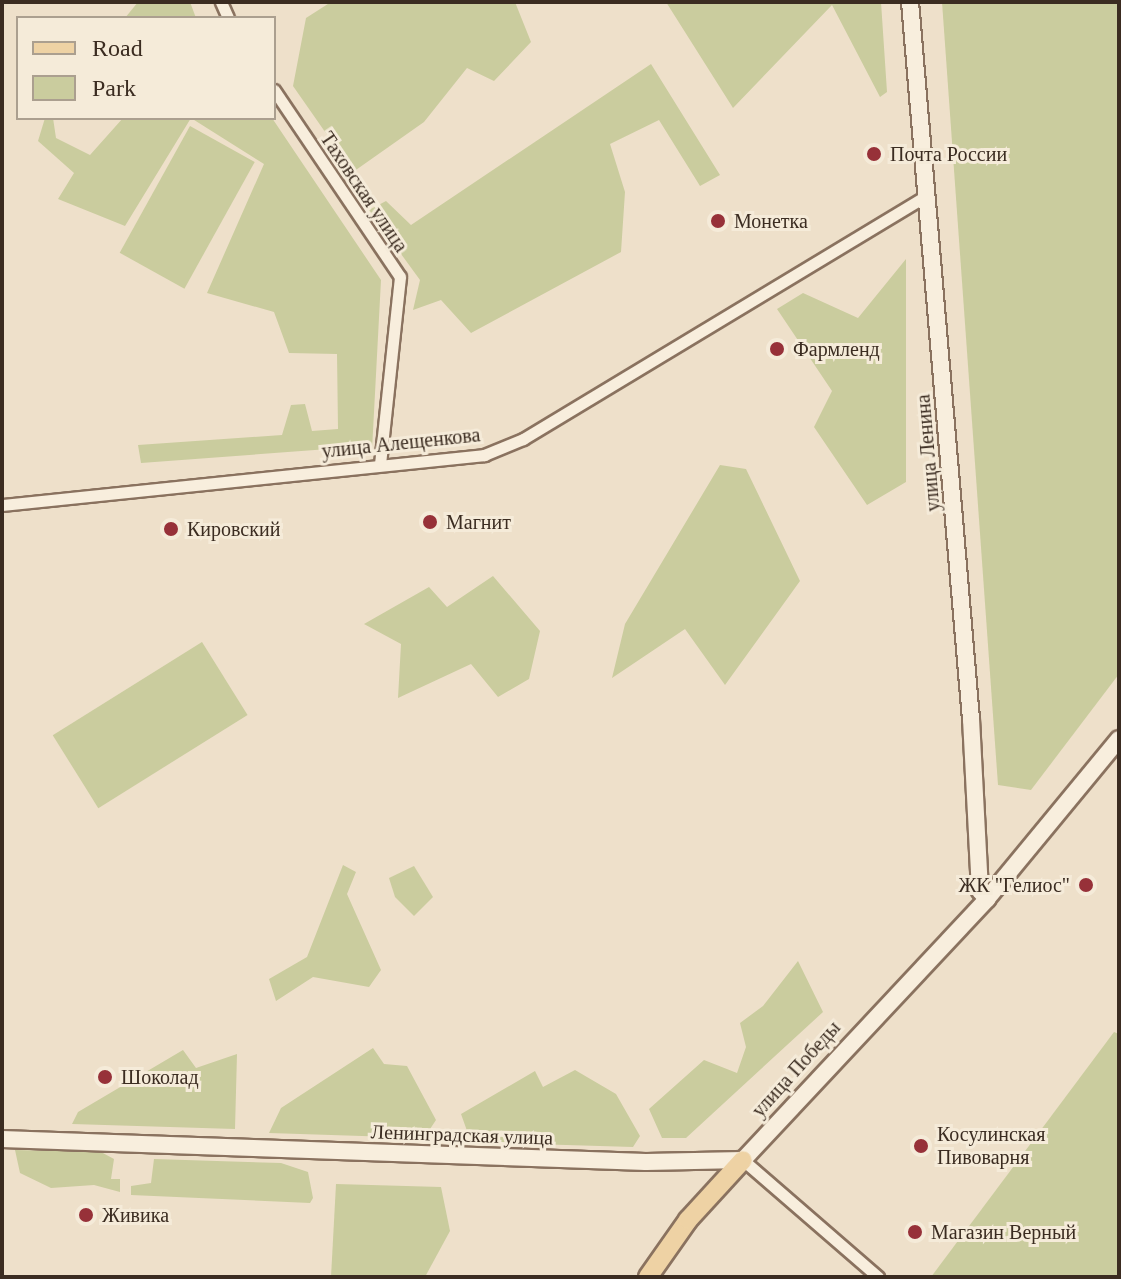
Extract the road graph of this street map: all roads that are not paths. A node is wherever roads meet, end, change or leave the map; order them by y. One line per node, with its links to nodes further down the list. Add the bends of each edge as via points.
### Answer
1 (910, 2): 3 (main road, улица Ленина)
2 (276, 93): 4 (street, Таховская улица, via 400,277)
3 (927, 195): 4 (street, улица Алещенкова, via 523,439 484,455); 7 (main road, улица Ленина, via 980,891)
4 (380, 464): 5 (street, улица Алещенкова)
5 (2, 505)
6 (1119, 739): 7 (main road, улица Победы)
7 (987, 899): 9 (main road, улица Победы)
8 (2, 1139): 9 (main road, Ленинградская улица, via 646,1162)
9 (743, 1160): 10 (main road, улица Победы, via 688,1220); 11 (street)
10 (648, 1277)
11 (878, 1277)

